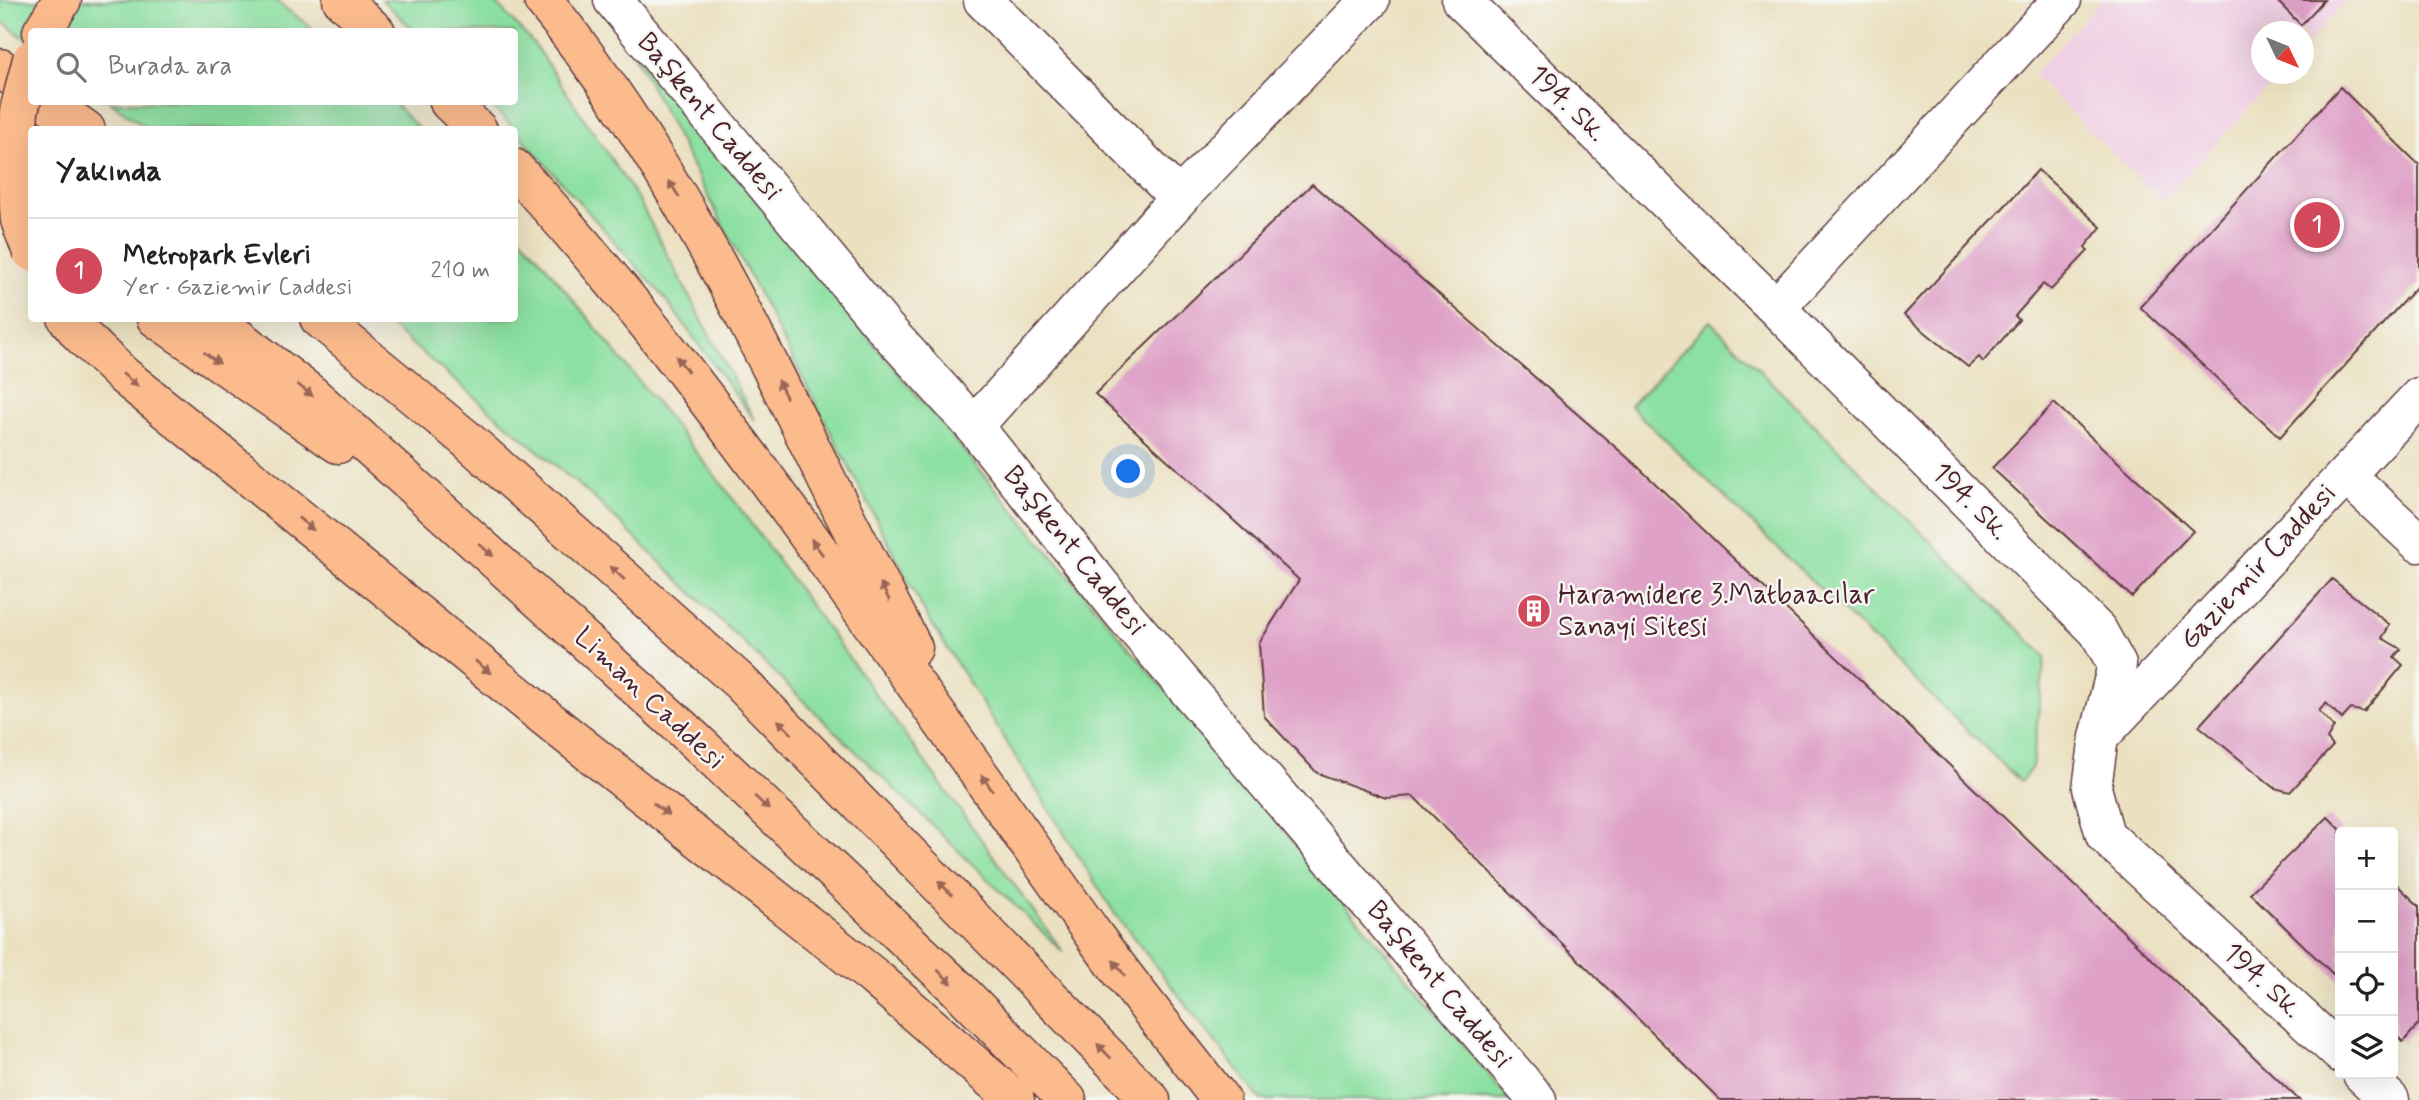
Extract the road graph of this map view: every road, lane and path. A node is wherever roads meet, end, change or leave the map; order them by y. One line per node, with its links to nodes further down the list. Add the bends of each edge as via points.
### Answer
1 (62, 0): 9 (highway)
2 (342, 0): 10 (highway)
3 (543, 0): 36 (highway, one-way to 3, via 688,211 604,81)
4 (612, 0): 31 (street, Başkent Caddesi, via 884,327)
5 (984, 0): 21 (street)
6 (1370, 0): 21 (street)
7 (1461, 0): 25 (street, 194. Sk.)
8 (2062, 0): 25 (street)
9 (44, 28)
10 (372, 28)
11 (0, 68): 13 (highway)
12 (28, 75): 24 (highway, bridge, via 15,158 20,220)
13 (28, 88)
14 (51, 105): 16 (highway)
15 (452, 105): 17 (highway)
16 (80, 126)
17 (474, 126)
18 (0, 159): 20 (highway)
19 (518, 172): 36 (highway, one-way to 19, via 680,362)
20 (28, 180)
21 (1179, 198): 31 (street)
22 (0, 214): 23 (highway)
23 (28, 232)
24 (28, 241)
25 (1776, 308): 35 (street, 194. Sk., via 2098,631 2116,665)
26 (162, 322): 33 (highway, one-way to 33, via 321,433)
27 (217, 322): 33 (highway, Liman Caddesi, one-way to 33, via 311,394)
28 (324, 322): 41 (highway, one-way to 28, via 740,682 465,438)
29 (74, 326): 39 (highway, one-way to 39, via 124,376 873,976)
30 (2419, 397): 32 (street, Gaziemir Caddesi)
31 (974, 426): 43 (street, Başkent Caddesi, via 1121,611)
32 (2346, 475): 34 (street); 35 (street, Gaziemir Caddesi)
33 (435, 505): 40 (highway, Liman Caddesi, one-way to 40, via 704,749 956,987)
34 (2419, 543)
35 (2099, 737): 37 (street, 194. Sk., via 2092,788 2105,835)
36 (958, 741): 42 (highway, one-way to 36, via 1098,940)
37 (2335, 1048)
38 (2367, 1079): 44 (street)
39 (1015, 1100)
40 (1068, 1100)
41 (1151, 1100)
42 (1220, 1100)
43 (1536, 1100)
44 (2390, 1100)

